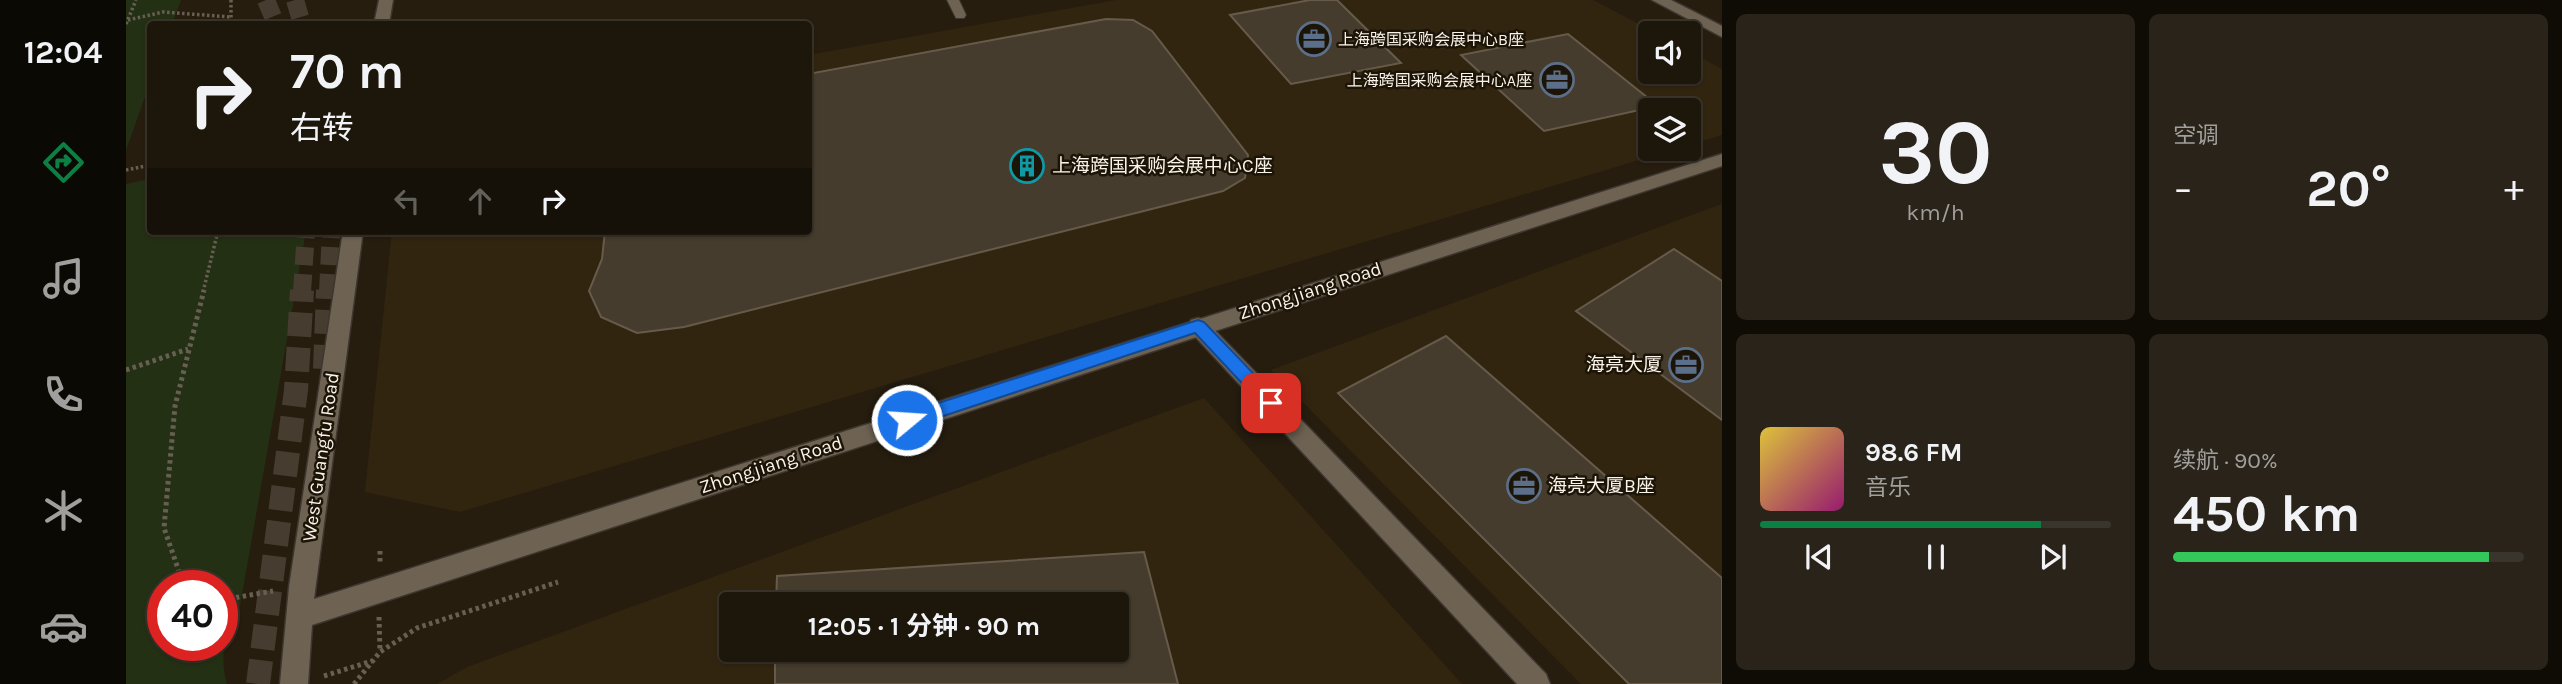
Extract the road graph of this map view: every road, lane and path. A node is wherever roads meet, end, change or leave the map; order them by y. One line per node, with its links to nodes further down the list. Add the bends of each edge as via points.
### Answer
1 (136, 0): 10 (path)
2 (231, 0): 7 (path)
3 (386, 0): 9 (street)
4 (953, 0): 6 (lane)
5 (1659, 0): 11 (street)
6 (960, 15)
7 (231, 17): 8 (path); 10 (path, via 163,12)
8 (231, 21)
9 (382, 21)
10 (127, 22)
11 (1722, 32)
12 (1722, 160): 17 (street, Zhongjiang Road)
13 (147, 166): 14 (path)
14 (126, 170)
15 (217, 235): 18 (path)
16 (352, 235): 22 (street, West Guangfu Road)
17 (1198, 326): 24 (street, Zhongjiang Road); 26 (street)
18 (189, 349): 19 (path); 20 (path, via 176,406 164,528)
19 (126, 370)
20 (178, 570)
21 (558, 582): 25 (path, via 417,628)
22 (302, 587): 23 (path); 24 (street, West Guangfu Road)
23 (238, 597)
24 (299, 616): 27 (street, West Guangfu Road)
25 (373, 661): 27 (path); 28 (path)
26 (1531, 681)
27 (303, 682)
28 (354, 684)

